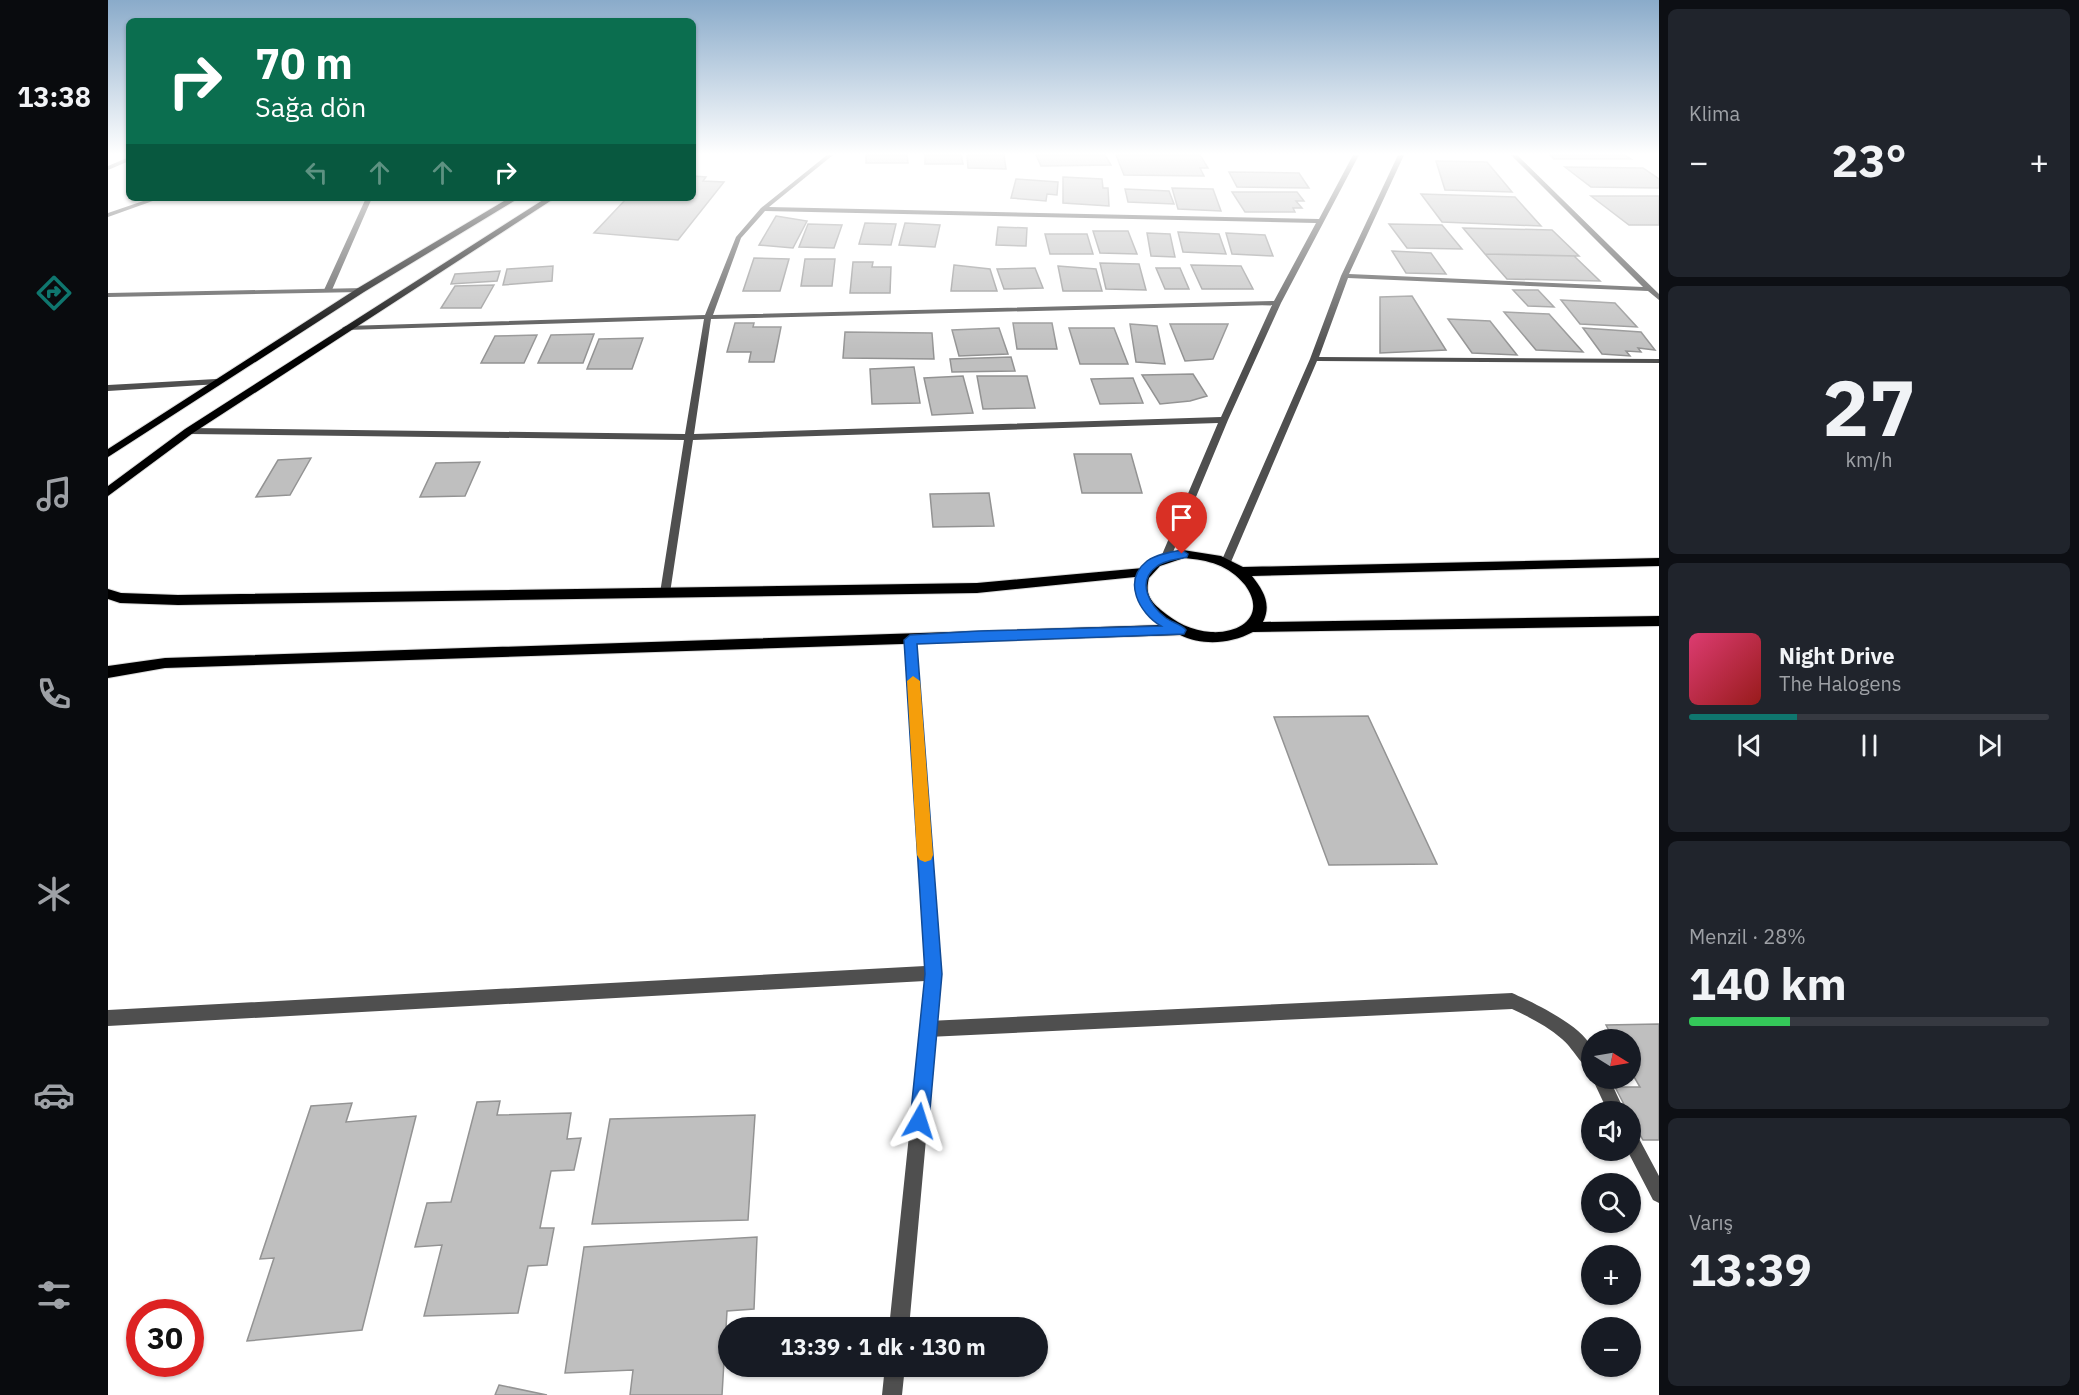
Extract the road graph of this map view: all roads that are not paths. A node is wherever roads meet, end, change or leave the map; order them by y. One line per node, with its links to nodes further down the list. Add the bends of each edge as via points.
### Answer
1 (359, 220): 11 (street)
2 (478, 220): 12 (main road)
3 (516, 220): 17 (main road)
4 (753, 220): 16 (street, via 738,238)
5 (1277, 220): 8 (street)
6 (1371, 220): 9 (street)
7 (1580, 220): 10 (street)
8 (1319, 221): 15 (street)
9 (1345, 276): 10 (street); 18 (street)
10 (1650, 289): 14 (street)
11 (328, 290): 12 (street); 13 (street)
12 (361, 290): 20 (main road)
13 (108, 295)
14 (1659, 298)
15 (1277, 303): 16 (street); 22 (street)
16 (708, 317): 17 (street); 24 (street)
17 (346, 328): 23 (main road)
18 (1314, 359): 19 (street); 28 (street)
19 (1659, 361)
20 (216, 382): 21 (street); 25 (main road)
21 (108, 388)
22 (1224, 420): 24 (street); 27 (street)
23 (189, 431): 24 (street); 26 (main road)
24 (688, 437): 32 (street)
25 (108, 454)
26 (108, 492)
27 (1166, 557): 28 (main road, via 1201,555); 30 (main road)
28 (1226, 562): 31 (main road)
29 (1659, 562): 31 (main road)
30 (1143, 572): 32 (main road, via 977,588); 36 (main road, via 1142,597 1149,610)
31 (1241, 572): 35 (main road, via 1258,591 1262,604)
32 (665, 593): 33 (main road, via 178,600)
33 (108, 594)
34 (1659, 621): 35 (main road)
35 (1251, 627): 36 (main road, via 1219,637)
36 (1179, 630): 37 (main road)
37 (910, 640): 38 (main road, via 165,663); 39 (street)
38 (108, 672)
39 (933, 974): 40 (street); 41 (street)
40 (108, 1018)
41 (928, 1029): 42 (street, via 1512,1001 1550,1020); 45 (street)
42 (1581, 1050)
43 (1641, 1159): 44 (street)
44 (1659, 1194)
45 (900, 1317)
46 (894, 1377): 47 (street)
47 (892, 1395)

